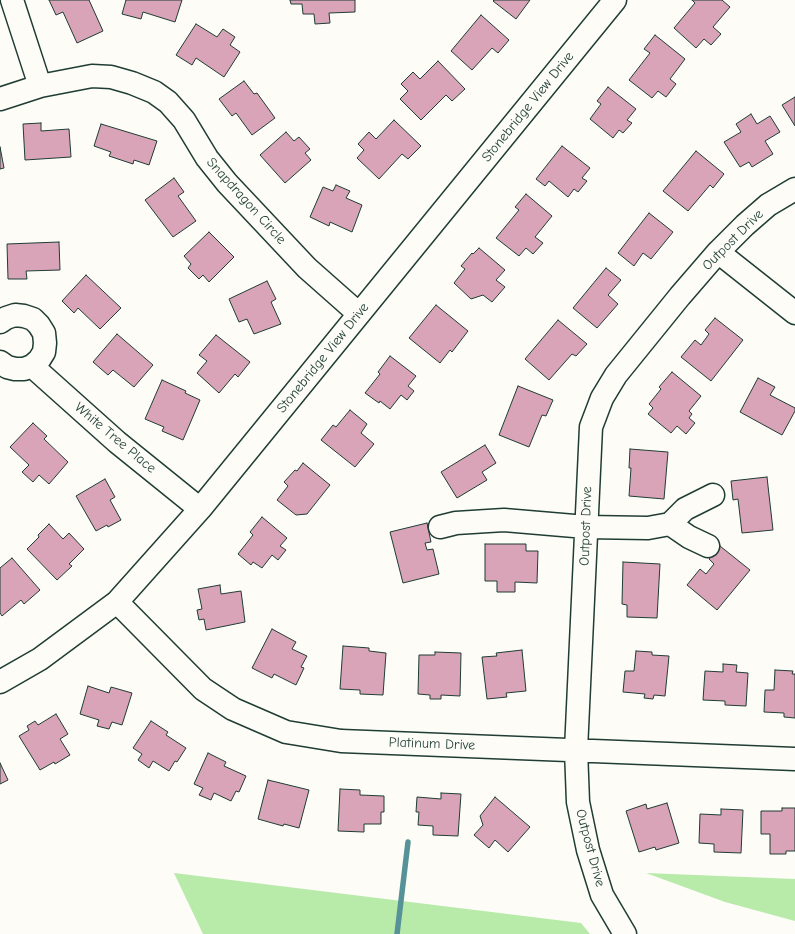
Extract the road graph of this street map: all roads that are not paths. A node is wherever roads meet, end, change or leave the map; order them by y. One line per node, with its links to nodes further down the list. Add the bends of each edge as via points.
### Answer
1 (12, 0): 3 (street)
2 (615, 0): 7 (street, Stonebridge View Drive)
3 (40, 86): 4 (street, Snapdragon Circle); 7 (street, Snapdragon Circle, via 92,76 111,78 154,92 168,102 184,120 207,158 227,183 307,268)
4 (0, 99)
5 (795, 189): 6 (street, Outpost Drive, via 768,205)
6 (718, 252): 8 (street); 16 (street, Outpost Drive, via 616,375 602,398 591,428)
7 (359, 314): 13 (street, Stonebridge View Drive)
8 (795, 314)
9 (0, 322): 11 (street, via 14,315 33,319 40,325 45,343 39,360)
10 (0, 362): 11 (street, via 15,369)
11 (32, 366): 13 (street, White Tree Place, via 117,442)
12 (713, 495): 14 (street, via 685,509)
13 (200, 509): 18 (street, Stonebridge View Drive)
14 (670, 524): 16 (street, via 648,528); 17 (street)
15 (440, 527): 16 (street, via 456,523 504,520)
16 (586, 527): 20 (street, Outpost Drive)
17 (708, 546)
18 (117, 602): 19 (street, Stonebridge View Drive, via 40,659); 20 (street, Platinum Drive, via 203,689 234,709 286,732 341,741)
19 (0, 682)
20 (576, 750): 21 (street, Platinum Drive); 22 (street, Outpost Drive, via 578,802 588,850 602,895)
21 (795, 759)
22 (625, 934)

